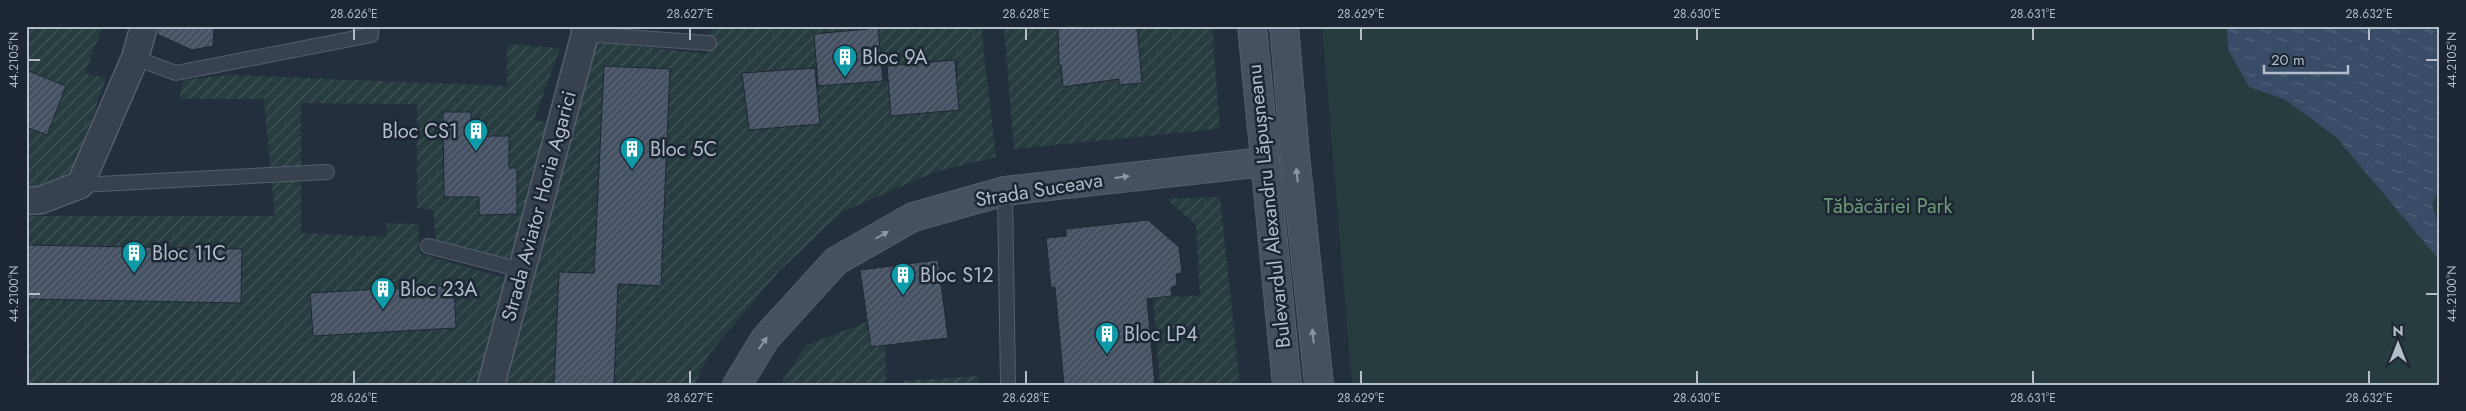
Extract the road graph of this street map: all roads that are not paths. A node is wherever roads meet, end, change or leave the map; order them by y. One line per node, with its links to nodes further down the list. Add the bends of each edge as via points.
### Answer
1 (144, 26): 7 (street)
2 (372, 26): 7 (lane, via 371,36 176,73)
3 (1252, 26): 8 (main road, Bulevardul Alexandru Lăpușneanu)
4 (1284, 26): 19 (main road, Bulevardul Alexandru Lăpușneanu, one-way to 4, via 1294,156)
5 (585, 30): 6 (lane); 14 (street, Strada Aviator Horia Agarici)
6 (709, 43)
7 (135, 58): 10 (street)
8 (1264, 162): 11 (main road, Strada Suceava, one-way to 8); 18 (main road, Bulevardul Alexandru Lăpușneanu)
9 (327, 172): 10 (lane)
10 (80, 185): 12 (street, via 41,200)
11 (1005, 191): 16 (main road, Strada Suceava, one-way to 11, via 765,339 836,261 913,217); 17 (lane)
12 (26, 201)
13 (428, 246): 14 (lane)
14 (522, 270): 15 (street, Strada Aviator Horia Agarici)
15 (491, 385)
16 (737, 385)
17 (1008, 385)
18 (1287, 385)
19 (1319, 385)

